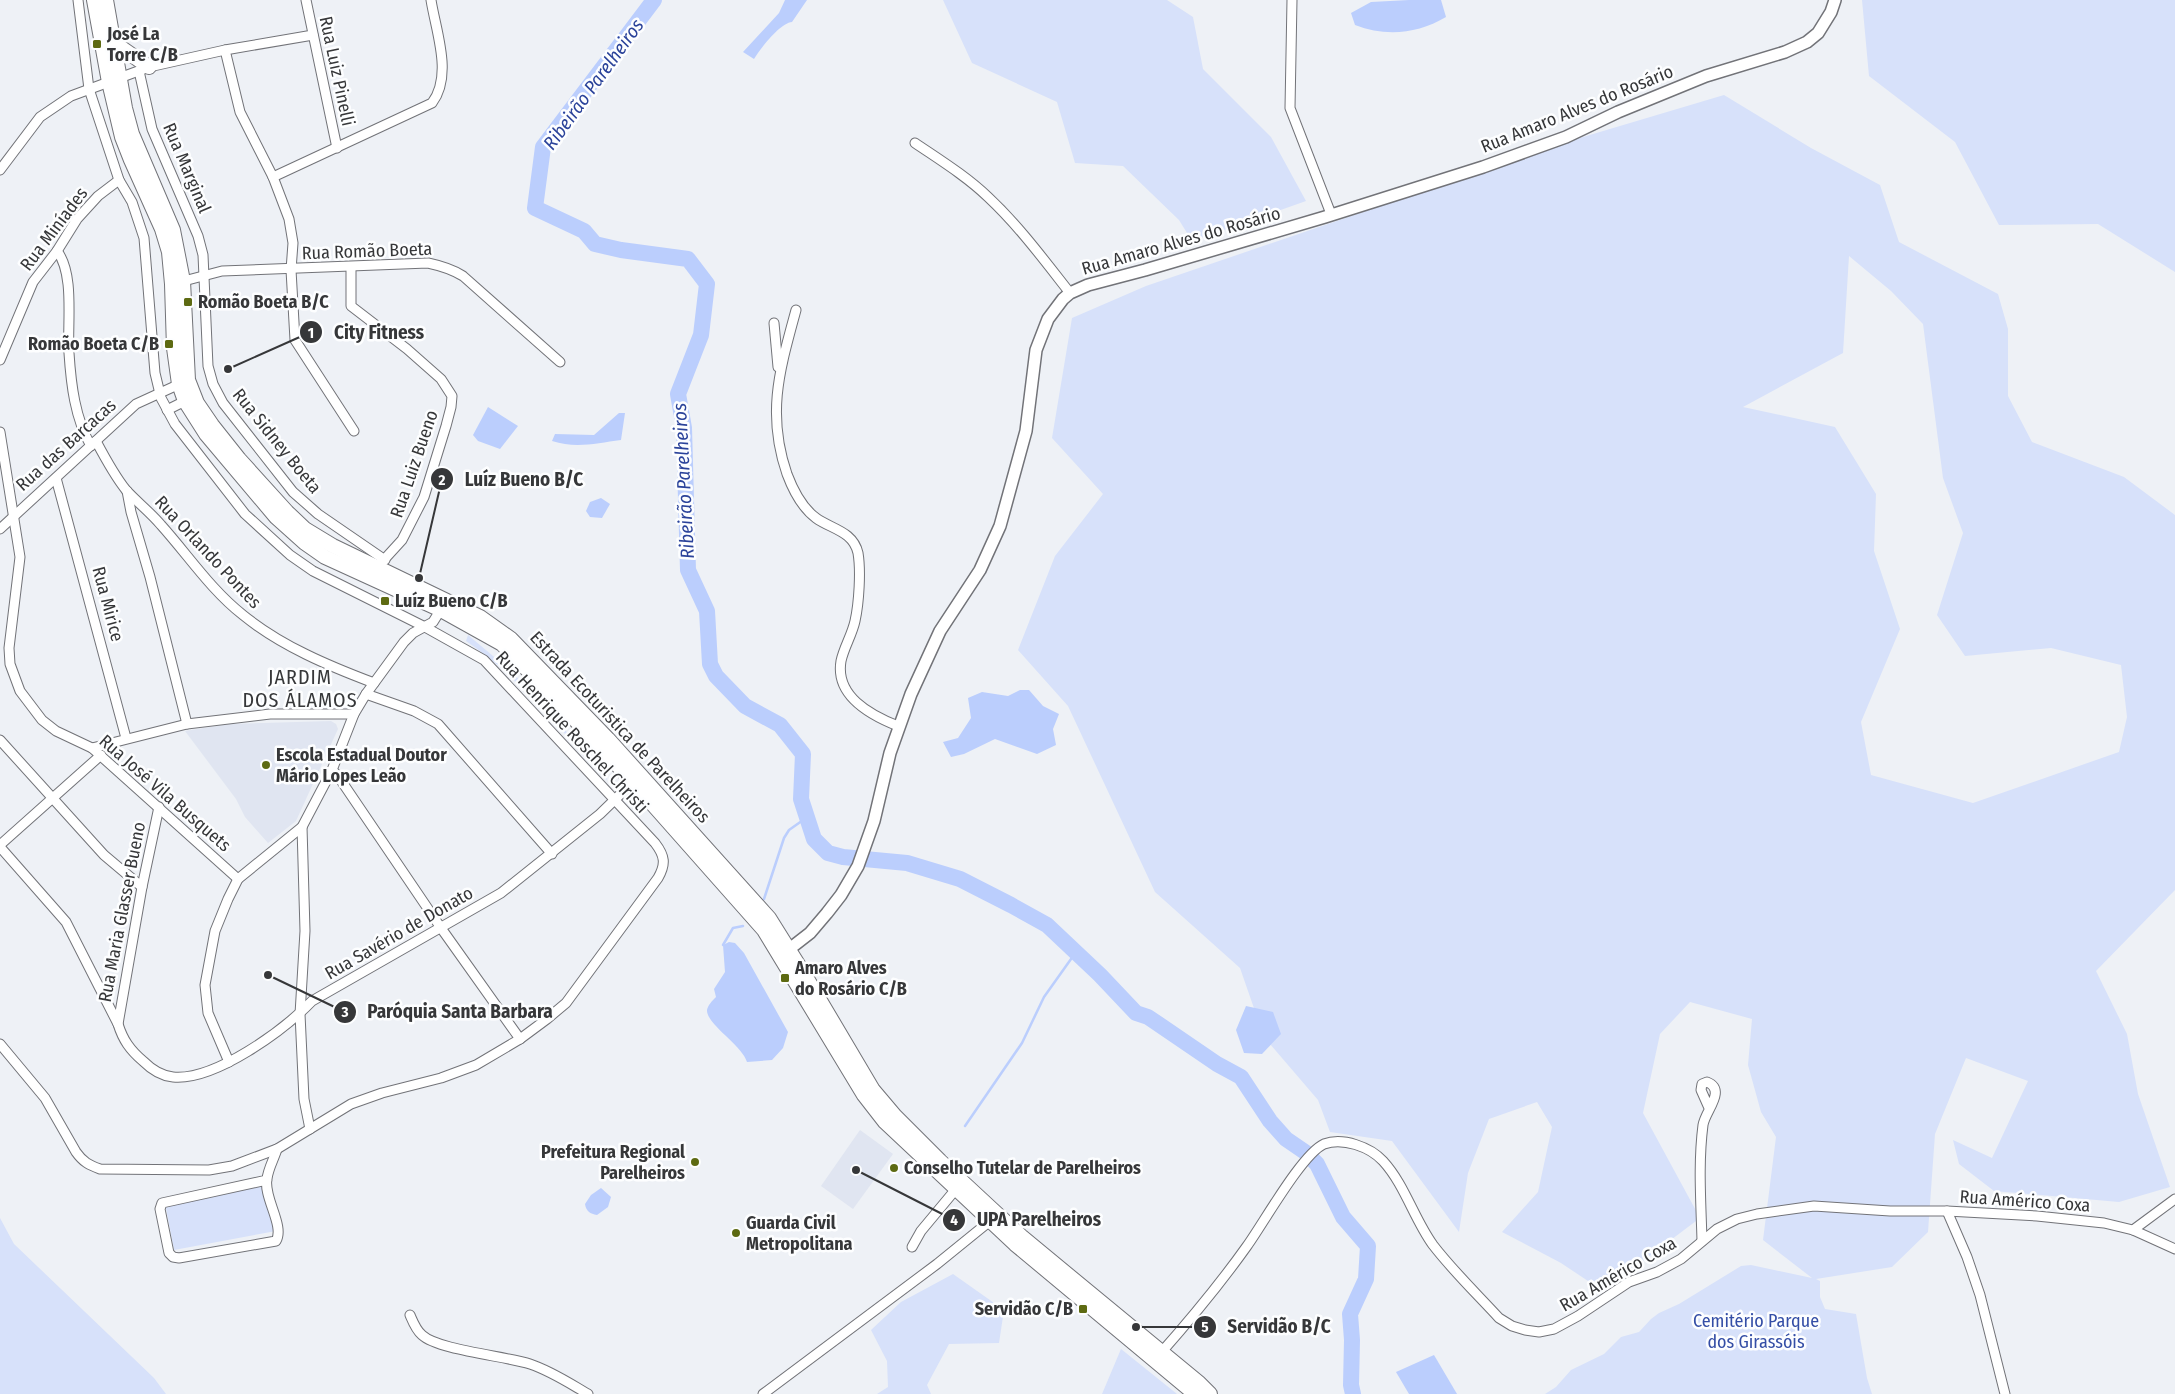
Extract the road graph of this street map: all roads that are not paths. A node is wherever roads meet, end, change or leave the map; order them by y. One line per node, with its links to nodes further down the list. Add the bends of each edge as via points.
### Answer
1 (78, 0): 13 (street, Rua Henrique Roschel Christi)
2 (94, 0): 12 (main road, Estrada Ecoturistica de Parelheiros)
3 (106, 0): 9 (main road, Estrada Ecoturistica de Parelheiros)
4 (306, 0): 8 (street, Rua Luiz Pinelli)
5 (431, 0): 15 (street, via 442,66 439,94 432,104)
6 (1292, 0): 19 (street, via 1290,108)
7 (1835, 0): 19 (street, Rua Amaro Alves do Rosário, via 1818,33 1791,50 1706,76 1566,137)
8 (313, 35): 10 (street); 15 (street, Rua Luiz Pinelli)
9 (114, 42): 11 (main road); 12 (main road, Estrada Ecoturistica de Parelheiros)
10 (225, 50): 11 (street); 17 (street, via 240,112)
11 (144, 69): 12 (street); 23 (street, Rua Marginal, via 152,129 198,236 203,255)
12 (114, 80): 13 (street); 24 (main road, Estrada Ecoturistica de Parelheiros, via 122,137 162,229)
13 (89, 89): 16 (street, via 71,96 40,117); 18 (street, Rua Henrique Roschel Christi)
14 (915, 143): 25 (street, via 987,196 1038,251)
15 (337, 148): 17 (street)
16 (0, 169)
17 (273, 177): 22 (street, via 289,219 293,243)
18 (119, 180): 20 (street, Rua Miníades, via 98,196 77,219); 32 (street, Rua Henrique Roschel Christi, via 136,210 144,238 155,373)
19 (1332, 214): 25 (street, Rua Amaro Alves do Rosário, via 1101,281)
20 (57, 251): 28 (street, Rua Miníades, via 33,282); 37 (street, Rua Orlando Pontes, via 66,271 73,384 80,420)
21 (351, 267): 22 (street, Rua Romão Boeta); 29 (street, Rua Romão Boeta, via 428,263 452,269); 44 (street, Rua Luiz Bueno, via 351,306 441,378 452,396 424,497 402,540)
22 (291, 270): 23 (street, Rua Romão Boeta, via 222,271); 35 (street, via 295,340)
23 (203, 276): 24 (street, Rua Romão Boeta); 44 (street, Rua Sidney Boeta, via 208,366 223,403 294,492)
24 (177, 283): 31 (main road, Estrada Ecoturistica de Parelheiros)
25 (1070, 293): 51 (street, Rua Amaro Alves do Rosário, via 1048,319 1036,350 1026,431 1000,526 980,570 940,631)
26 (796, 310): 30 (street)
27 (774, 323): 30 (street)
28 (0, 360)
29 (560, 362)
30 (778, 374): 51 (street, via 776,424 782,458 792,486 798,499 816,518 842,531 858,553 855,621 841,661 845,690 882,720)
31 (183, 382): 32 (street); 33 (main road, Estrada Ecoturistica de Parelheiros)
32 (160, 393): 34 (street, Rua Henrique Roschel Christi); 37 (street, Rua das Barcacas, via 136,404)
33 (189, 399): 34 (street); 42 (main road, Estrada Ecoturistica de Parelheiros, via 287,512)
34 (167, 410): 43 (street, Rua Henrique Roschel Christi, via 184,437 245,514 284,550)
35 (354, 431)
36 (0, 432): 40 (street, Rua José Vila Busquets)
37 (94, 444): 38 (street, Rua das Barcacas); 39 (street, Rua Orlando Pontes)
38 (56, 478): 40 (street, Rua das Barcacas); 52 (street, Rua Mirice)
39 (127, 491): 47 (street, Rua Orlando Pontes, via 242,615 289,645); 50 (street)
40 (13, 517): 41 (street, Rua das Barcacas); 54 (street, Rua José Vila Busquets, via 20,557 9,648 14,678 42,720 56,731)
41 (0, 528)
42 (328, 551): 43 (street); 44 (main road, Estrada Ecoturistica de Parelheiros)
43 (313, 570): 46 (street, Rua Henrique Roschel Christi)
44 (379, 572): 45 (main road, Estrada Ecoturistica de Parelheiros)
45 (443, 606): 46 (street, via 434,622); 57 (main road, Estrada Ecoturistica de Parelheiros, via 480,617 512,639 580,708)
46 (425, 627): 47 (street, via 404,642); 59 (street, Rua Henrique Roschel Christi, via 484,660)
47 (374, 683): 48 (street)
48 (366, 694): 49 (street); 63 (street, via 422,714 438,724)
49 (354, 714): 50 (street, via 270,714); 56 (street)
50 (187, 724): 52 (street)
51 (898, 726): 67 (street, Rua Amaro Alves do Rosário, via 870,834 858,866 831,908 810,933)
52 (126, 738): 54 (street)
53 (0, 740): 58 (street)
54 (92, 748): 55 (street, Rua José Vila Busquets)
55 (101, 756): 58 (street); 60 (street, Rua José Vila Busquets)
56 (332, 770): 61 (street); 66 (street)
57 (636, 779): 59 (street, Rua Savério de Donato); 67 (main road, Estrada Ecoturistica de Parelheiros, via 754,900 769,918)
58 (52, 798): 62 (street); 65 (street, via 104,856)
59 (615, 800): 63 (street, Rua Savério de Donato); 70 (street, Rua Henrique Roschel Christi, via 655,843 664,858 663,869 586,978 556,1012)
60 (158, 807): 64 (street, Rua José Vila Busquets); 65 (street, Rua Maria Glasser Bueno)
61 (302, 827): 64 (street); 68 (street, via 305,931)
62 (0, 846): 69 (street, Rua Savério de Donato, via 66,922)
63 (552, 854): 66 (street, Rua Savério de Donato, via 500,893)
64 (238, 879): 72 (street, via 214,931 205,985 208,1014)
65 (142, 887): 69 (street, Rua Maria Glasser Bueno)
66 (441, 928): 68 (street, Rua Savério de Donato, via 312,1001); 70 (street)
67 (785, 953): 77 (main road, Estrada Ecoturistica de Parelheiros, via 864,1095 902,1139); 82 (main road, Estrada Ecoturistica de Parelheiros, via 873,1090 909,1131)
68 (300, 1014): 72 (street, Rua Savério de Donato); 74 (street, via 304,1099)
69 (118, 1024): 72 (street, Rua Savério de Donato, via 122,1039 129,1048 164,1075 189,1077)
70 (520, 1039): 74 (street, via 463,1071 351,1104)
71 (0, 1044): 75 (street, via 41,1092 76,1152 90,1166 100,1169 209,1170 232,1166)
72 (229, 1062)
73 (1709, 1108): 83 (street, via 1700,1150)
74 (310, 1129): 75 (street)
75 (277, 1149): 76 (street)
76 (267, 1180): 76 (street, via 278,1229 276,1241 179,1258 169,1253 160,1209 162,1202)
77 (956, 1189): 80 (main road, Estrada Ecoturistica de Parelheiros); 84 (street, via 921,1231)
78 (2175, 1199): 81 (street)
79 (1947, 1211): 81 (street, Rua Américo Coxa, via 2037,1216); 83 (street, Rua Américo Coxa, via 1807,1207 1736,1219); 92 (street, via 1980,1295)
80 (990, 1221): 82 (main road, Estrada Ecoturistica de Parelheiros); 89 (street)
81 (2133, 1230): 85 (street, Rua Américo Coxa)
82 (1019, 1240): 87 (main road, Estrada Ecoturistica de Parelheiros)
83 (1702, 1241): 87 (street, Rua Américo Coxa, via 1681,1259 1629,1282 1566,1324 1539,1332 1525,1330 1499,1318 1433,1245 1382,1161 1370,1150 1337,1141 1324,1144 1305,1161 1248,1246)
84 (912, 1248)
85 (2175, 1249)
86 (410, 1315): 88 (street, via 418,1332 427,1339 540,1368)
87 (1158, 1356): 90 (main road, Estrada Ecoturistica de Parelheiros); 91 (main road, Estrada Ecoturistica de Parelheiros)
88 (588, 1394)
89 (763, 1394)
90 (1195, 1394)
91 (1210, 1394)
92 (2005, 1394)

